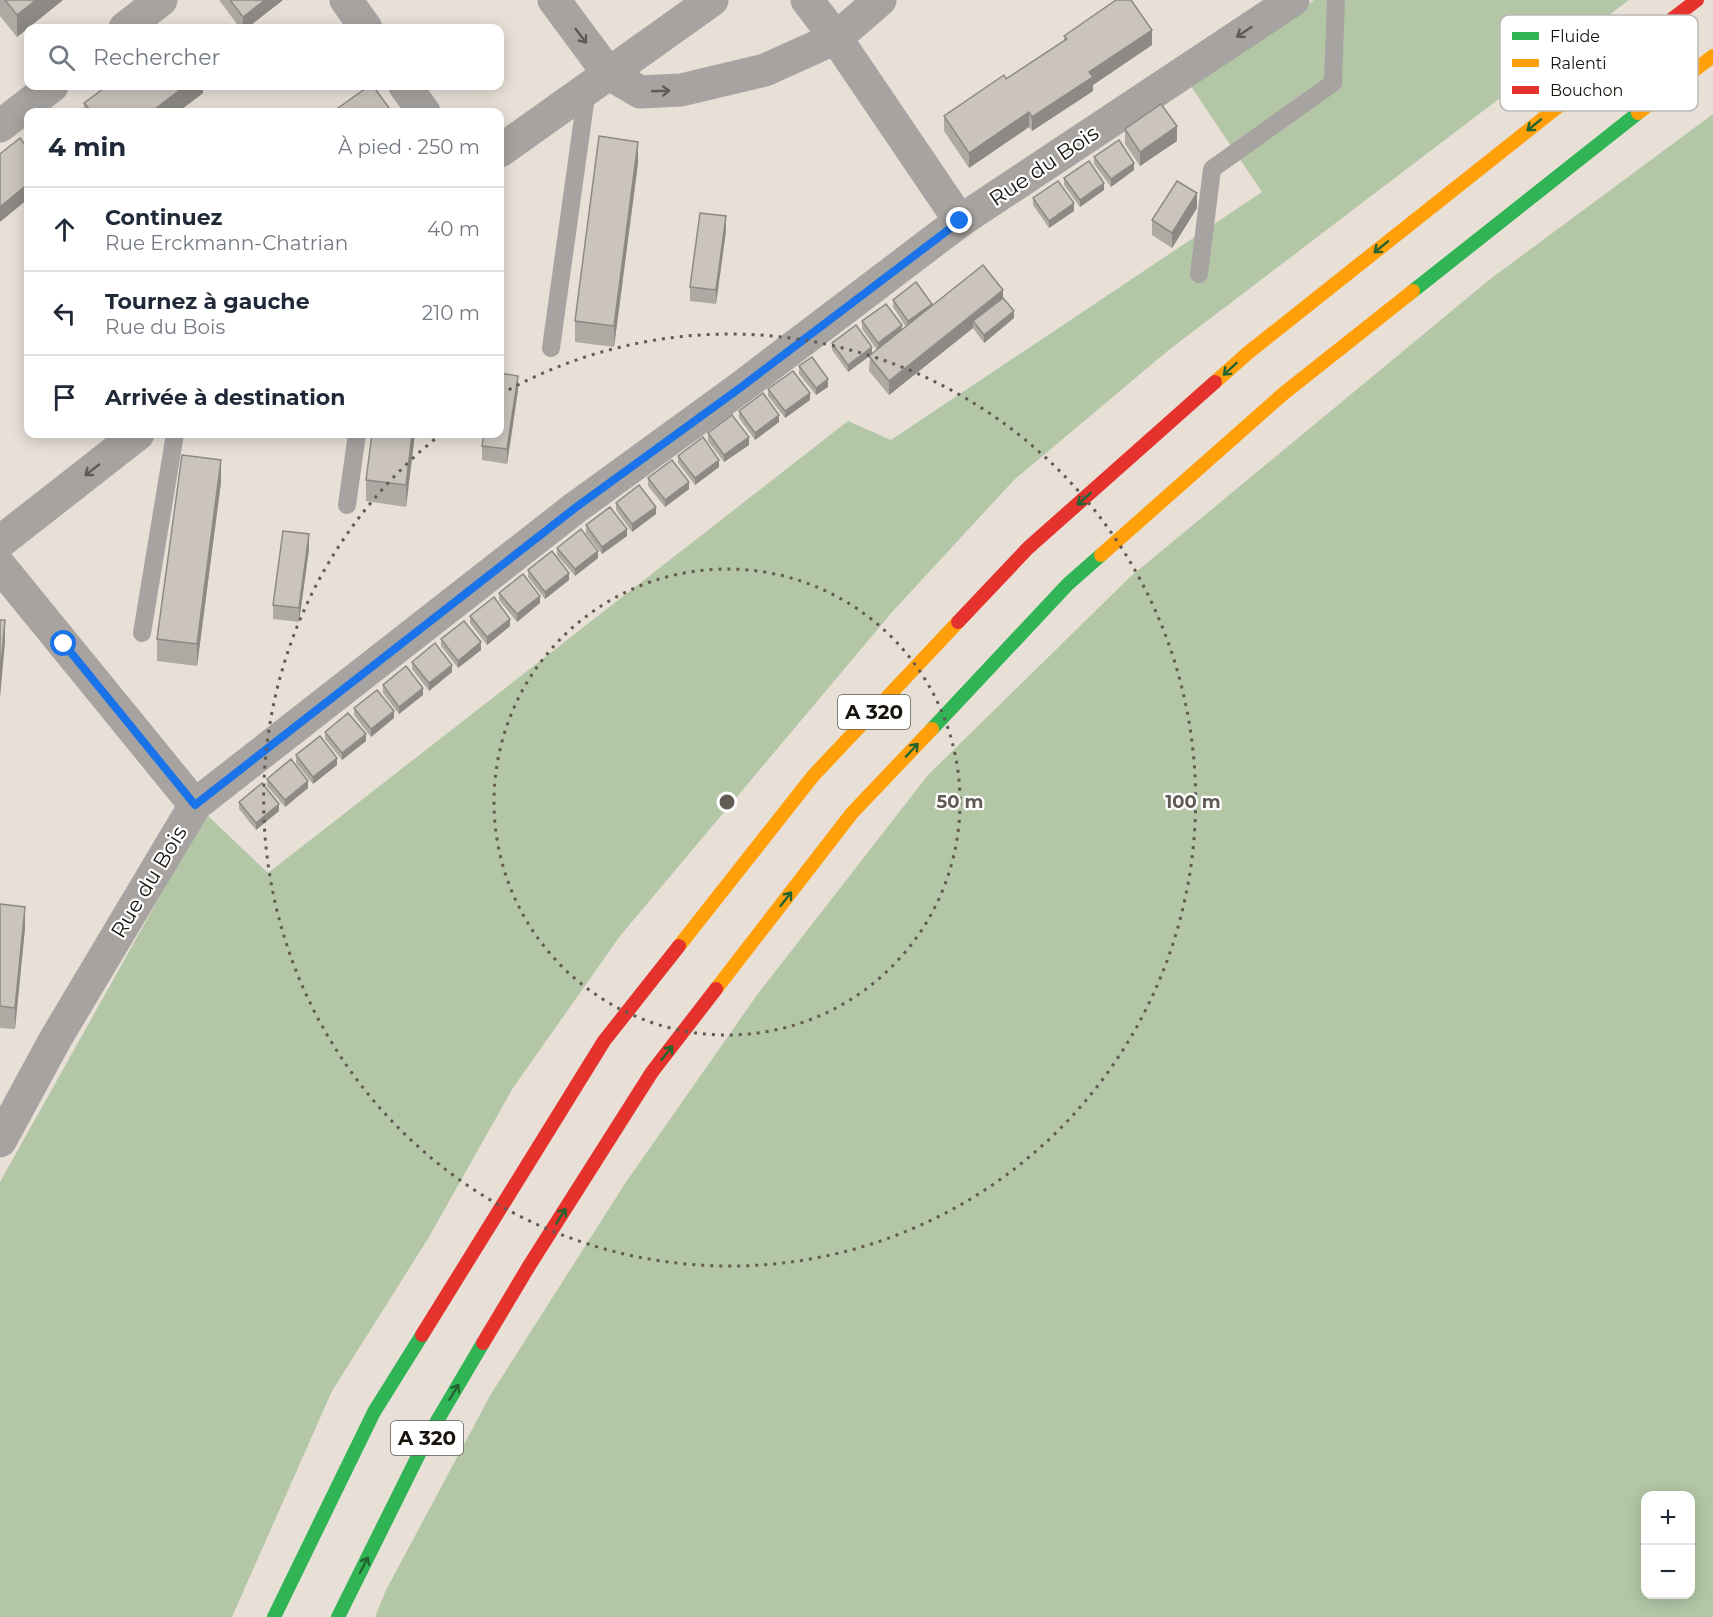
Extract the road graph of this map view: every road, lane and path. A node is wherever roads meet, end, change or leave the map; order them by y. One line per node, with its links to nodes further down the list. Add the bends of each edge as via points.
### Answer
1 (161, 0): 11 (street)
2 (346, 0): 12 (street)
3 (554, 0): 16 (street, one-way to 16)
4 (712, 0): 16 (street)
5 (807, 0): 13 (street)
6 (880, 0): 13 (street)
7 (1293, 0): 24 (street, Rue du Bois, one-way to 24)
8 (1336, 0): 25 (lane, via 1333,83 1212,169)
9 (1697, 0): 10 (highway, A 320, one-way to 10)
10 (1677, 15)
11 (130, 24)
12 (363, 24)
13 (836, 38): 16 (street, one-way to 13, via 640,92 681,90 765,70); 24 (street)
14 (1713, 57): 15 (highway, A 320, one-way to 14)
15 (1698, 68)
16 (598, 80): 23 (street); 26 (lane)
17 (47, 90): 22 (street)
18 (408, 90): 19 (street)
19 (421, 108)
20 (1552, 111): 36 (highway, A 320, one-way to 36, via 1249,352 1028,548 813,776 604,1041 374,1412)
21 (1641, 111): 37 (highway, A 320, one-way to 21, via 427,1438 652,1072 852,813 1068,584 1283,394)
22 (0, 126)
23 (504, 148)
24 (960, 221): 34 (street, Rue du Bois, via 575,508)
25 (1199, 274)
26 (550, 348)
27 (133, 438): 31 (street, one-way to 31)
28 (175, 438): 33 (lane)
29 (356, 438): 30 (lane)
30 (347, 505)
31 (0, 542)
32 (0, 566): 34 (street)
33 (142, 633)
34 (195, 805): 35 (street, Rue du Bois, via 56,1038)
35 (0, 1141)
36 (274, 1617)
37 (338, 1617)

